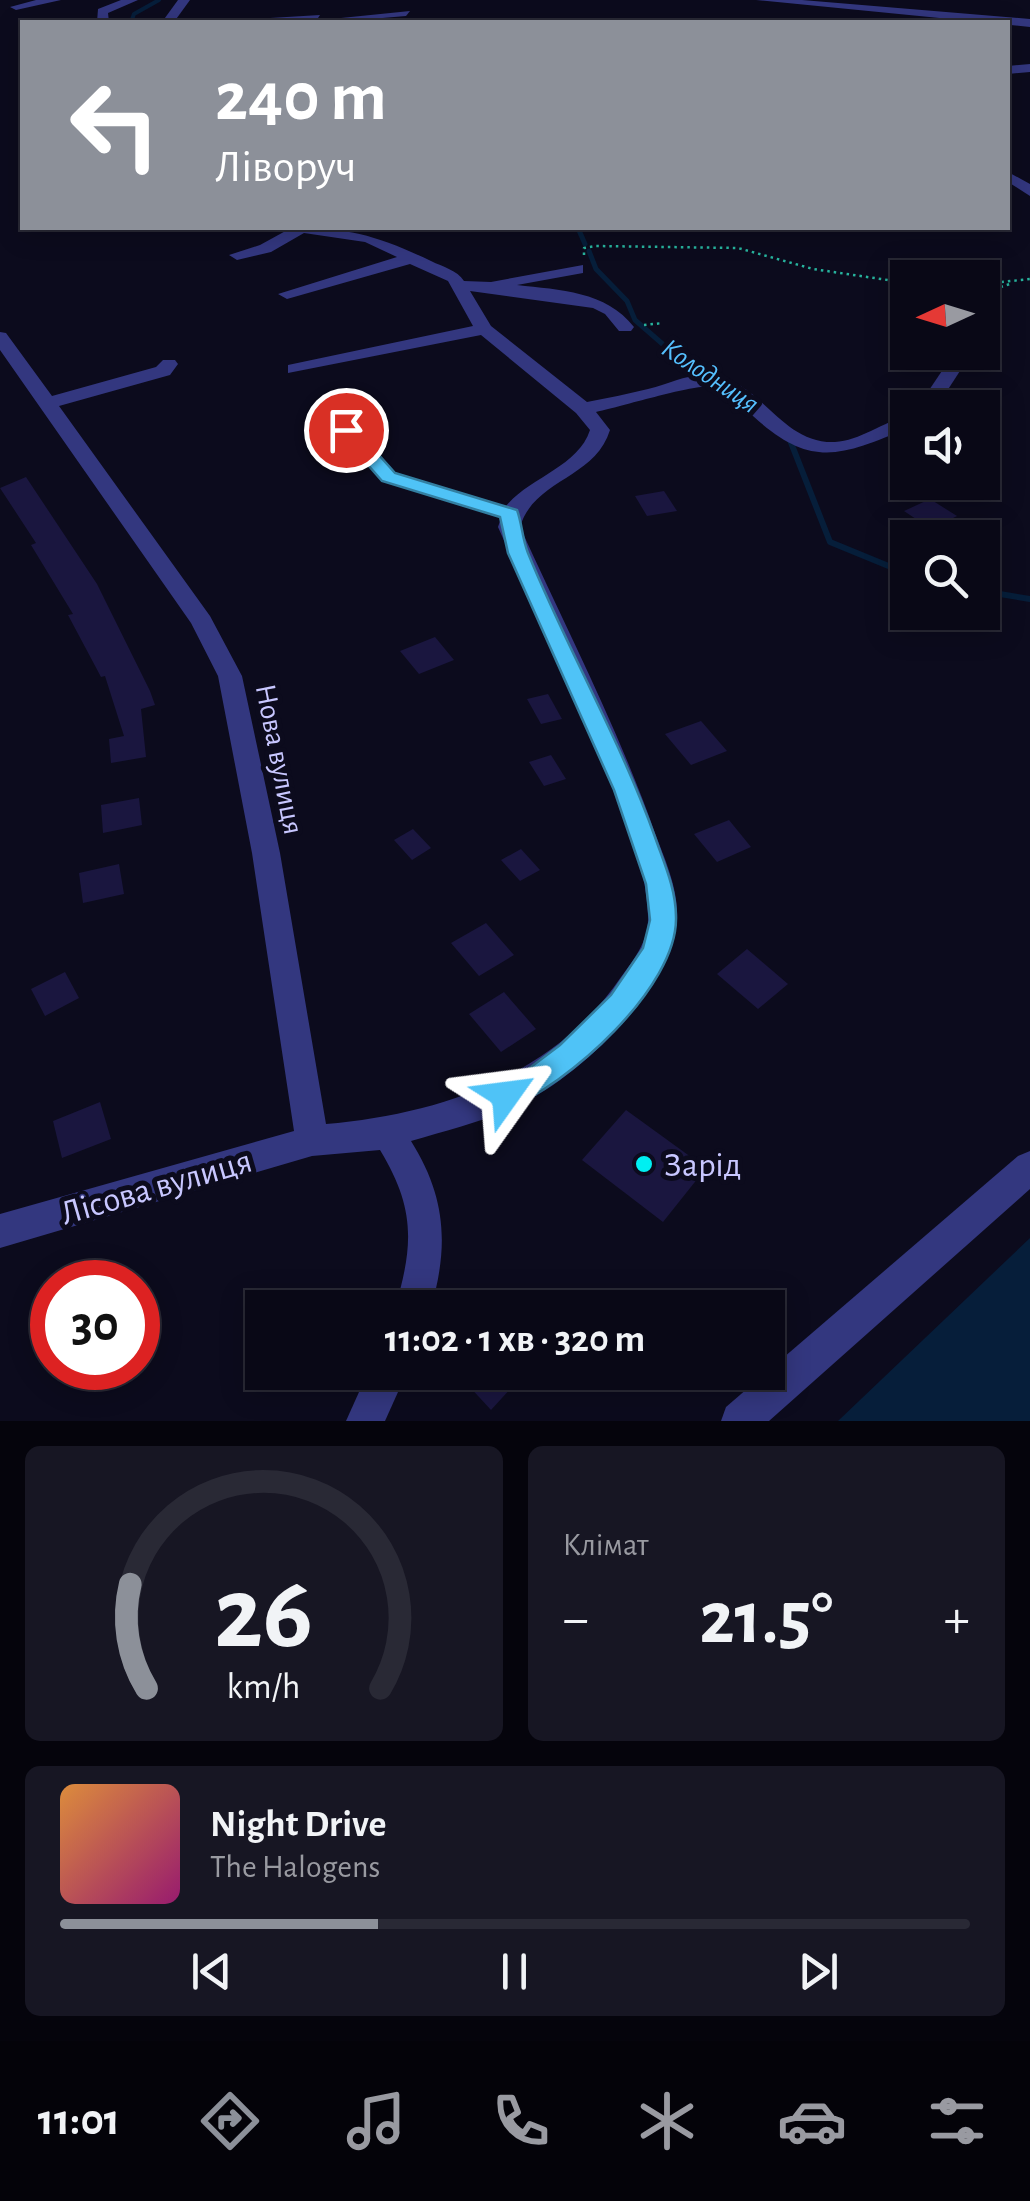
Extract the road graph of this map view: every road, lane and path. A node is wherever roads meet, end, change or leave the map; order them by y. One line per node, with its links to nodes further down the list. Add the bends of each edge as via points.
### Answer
1 (55, 0): 4 (street)
2 (132, 0): 8 (street, via 102,12)
3 (762, 0): 5 (street)
4 (16, 7)
5 (933, 7): 11 (street)
6 (406, 13): 10 (street)
7 (316, 17): 9 (street)
8 (103, 20)
9 (288, 20)
10 (355, 20)
11 (1030, 23)
12 (299, 230): 14 (street, via 264,249)
13 (316, 230): 15 (street, via 369,238)
14 (237, 254)
15 (415, 257): 22 (street); 24 (street)
16 (577, 268): 18 (path, via 584,248 596,246 738,248); 21 (street)
17 (1030, 279): 19 (path)
18 (890, 280)
19 (1019, 280): 20 (path); 23 (path)
20 (1000, 282)
21 (494, 284): 22 (street); 26 (street)
22 (460, 286): 28 (street)
23 (1000, 287)
24 (287, 294)
25 (626, 296): 26 (street)
26 (597, 304): 27 (street)
27 (624, 327)
28 (484, 329): 31 (street); 34 (street)
29 (0, 337): 32 (street, Нова вулиця)
30 (169, 364): 32 (street, via 163,372)
31 (295, 369)
32 (47, 403): 38 (street, Нова вулиця, via 202,621 230,676)
33 (325, 406): 36 (street, via 389,477)
34 (582, 409): 35 (street, via 657,394 691,370 739,394 791,438 842,448); 36 (street, via 600,430 599,442)
35 (890, 428)
36 (510, 514): 37 (street, Лісова вулиця, via 518,553 650,850 663,920 656,951 621,1003 548,1071 506,1095)
37 (388, 1134): 38 (street, Лісова вулиця); 41 (street, via 418,1180 426,1220 429,1257)
38 (312, 1141): 40 (street, Лісова вулиця)
39 (1030, 1168): 44 (street)
40 (0, 1230)
41 (419, 1290)
42 (380, 1390): 43 (street)
43 (365, 1421)
44 (740, 1421)

